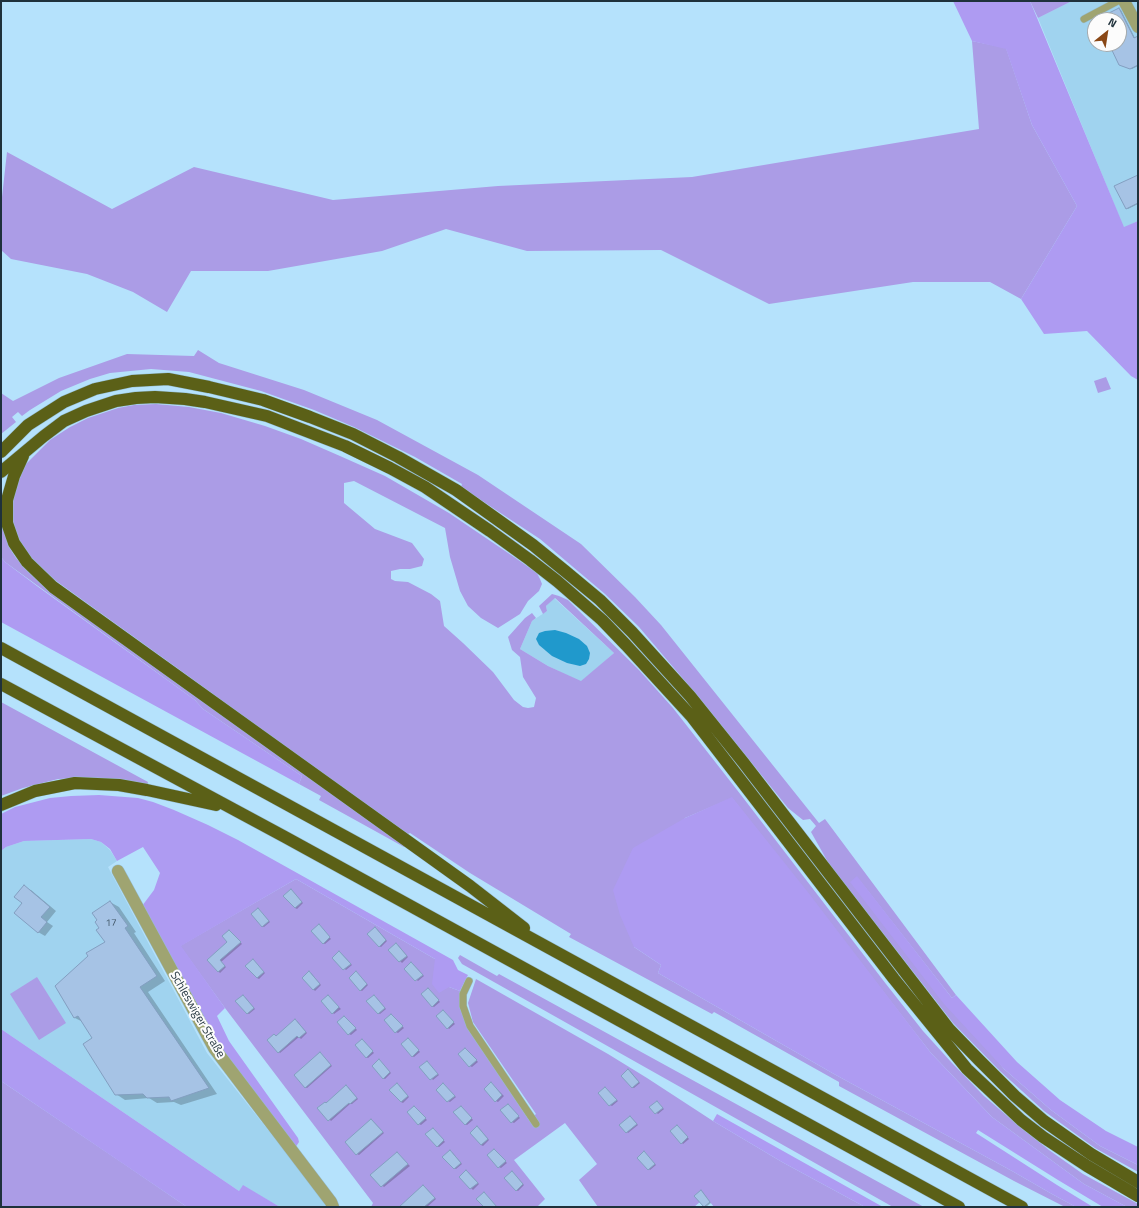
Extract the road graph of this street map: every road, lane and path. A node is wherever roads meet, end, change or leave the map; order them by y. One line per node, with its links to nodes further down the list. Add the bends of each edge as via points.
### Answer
1 (1118, 1): 3 (lane)
2 (1124, 1): 4 (street)
3 (1084, 19)
4 (1138, 27)
5 (1, 452): 16 (highway, via 28,425 64,402 94,389 132,381 168,379 263,400 310,417 353,434 456,490 533,545 600,600 652,654 743,762 949,1029 979,1060 1044,1121 1091,1154)
6 (26, 452): 7 (highway); 13 (highway, via 6,500 7,523 14,543 27,562 53,587 470,886); 17 (highway, via 64,421 101,405 136,398 185,399 267,416 346,446 425,487 454,506 557,581 602,620 661,682 692,717 894,979 967,1069 1021,1120 1043,1137)
7 (1, 472)
8 (1, 648): 13 (highway)
9 (1, 684): 11 (highway)
10 (1, 805): 11 (highway, via 35,791 75,783 119,785)
11 (231, 809): 19 (highway)
12 (118, 871): 18 (street, Schleswiger Straße, via 214,1048)
13 (552, 950): 20 (highway)
14 (469, 981): 15 (lane, via 463,994 463,1006 470,1026)
15 (536, 1124)
16 (1138, 1182)
17 (1138, 1196)
18 (333, 1207)
19 (959, 1207)
20 (1022, 1207)

